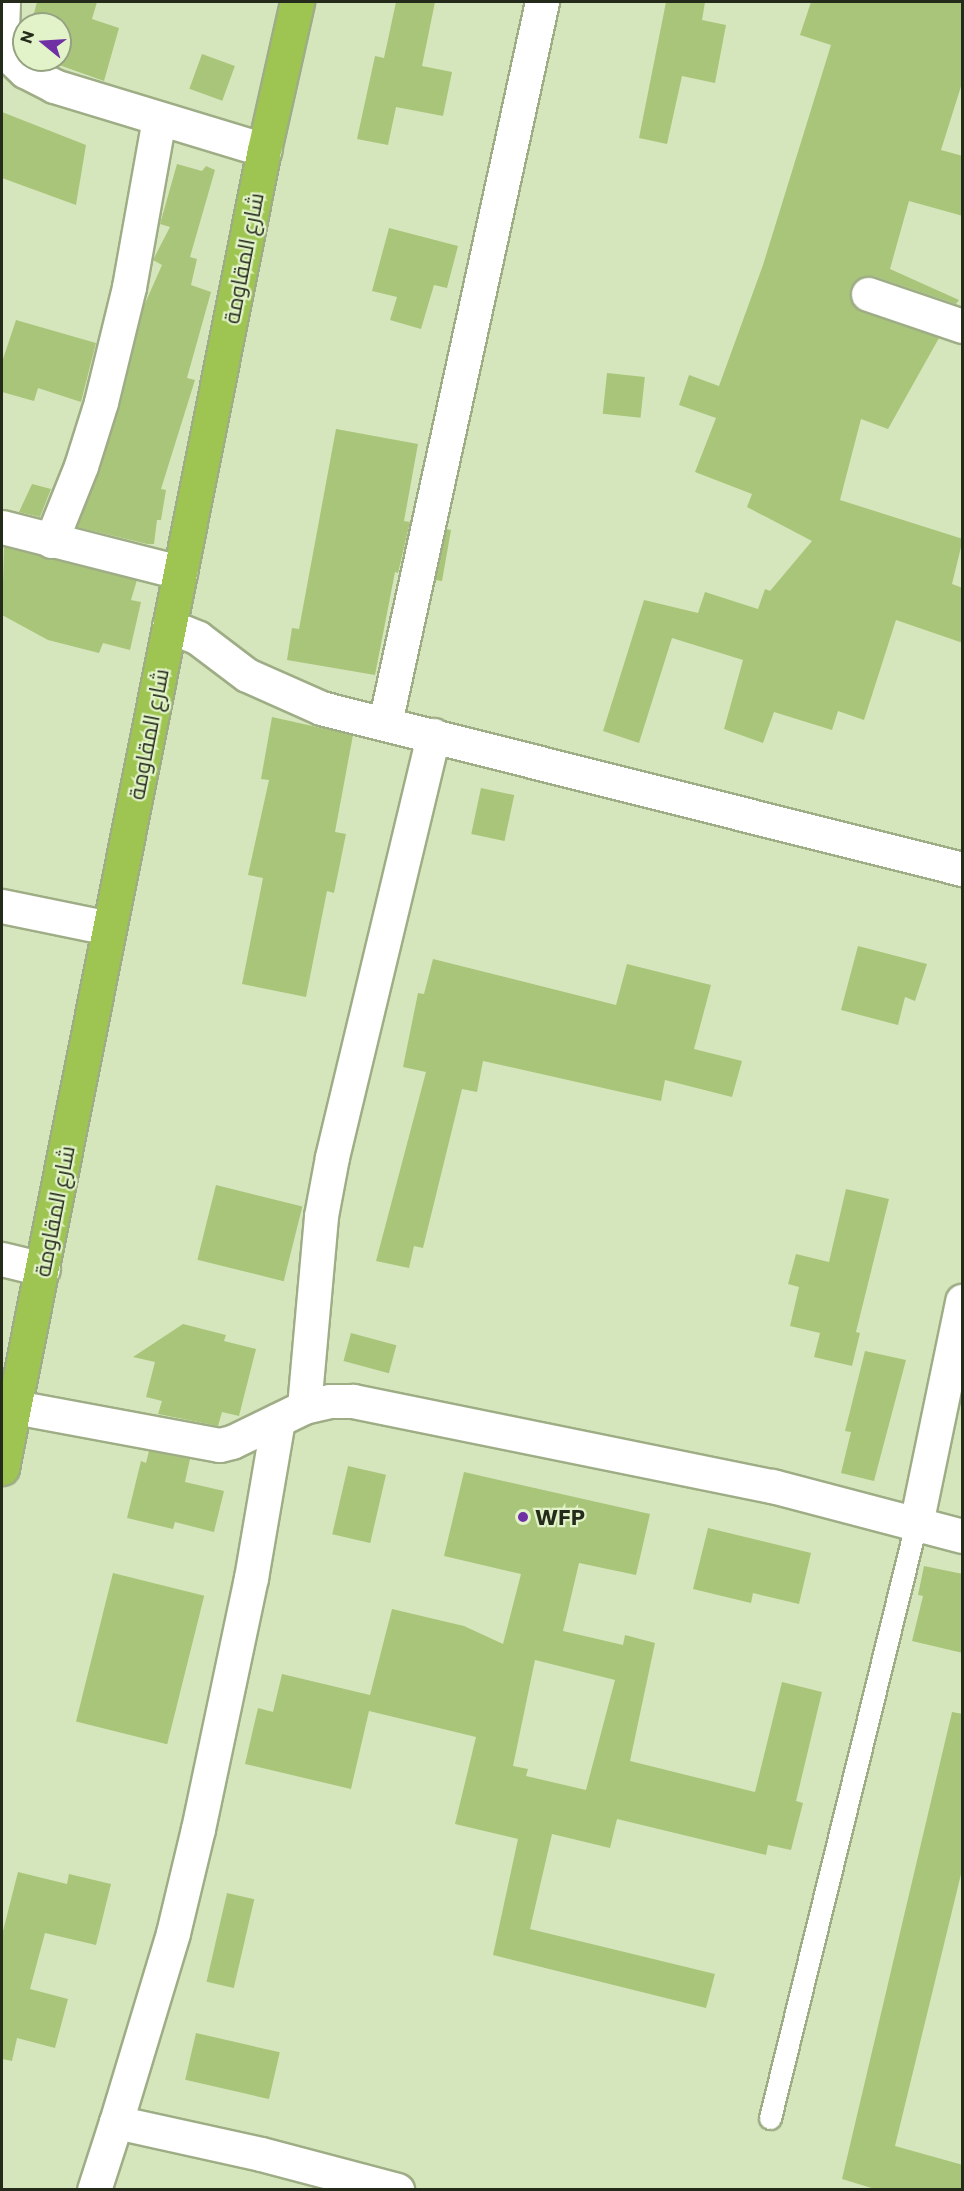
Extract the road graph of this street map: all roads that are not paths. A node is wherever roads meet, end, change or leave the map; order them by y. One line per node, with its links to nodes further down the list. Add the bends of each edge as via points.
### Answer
1 (3, 2): 4 (street, via 2,38 10,57 25,71 54,86)
2 (297, 2): 5 (highway, شارع المقاومة)
3 (542, 2): 12 (street)
4 (159, 119): 5 (street); 9 (street, via 134,267 107,382 81,466)
5 (264, 150): 10 (highway, شارع المقاومة)
6 (868, 294): 7 (street)
7 (963, 326)
8 (2, 527): 9 (street)
9 (51, 541): 10 (street)
10 (180, 572): 11 (highway, شارع المقاومة)
11 (169, 626): 12 (street, via 198,638 247,675 279,691 321,708); 16 (highway, شارع المقاومة)
12 (385, 723): 13 (street)
13 (433, 735): 14 (street); 21 (street, via 332,1157)
14 (963, 869)
15 (2, 906): 16 (street)
16 (109, 928): 18 (highway, شارع المقاومة)
17 (2, 1259): 18 (street)
18 (44, 1269): 20 (highway, شارع المقاومة)
19 (963, 1302): 23 (street)
20 (15, 1407): 21 (street, via 209,1444 232,1443); 22 (highway, شارع المقاومة)
21 (291, 1414): 23 (street, via 330,1401 412,1411 772,1486); 26 (street, via 173,1933)
22 (2, 1468)
23 (916, 1524): 24 (street); 25 (lane)
24 (963, 1536)
25 (770, 2118)
26 (116, 2122): 27 (street); 28 (street, via 261,2154)
27 (94, 2190)
28 (397, 2190)

